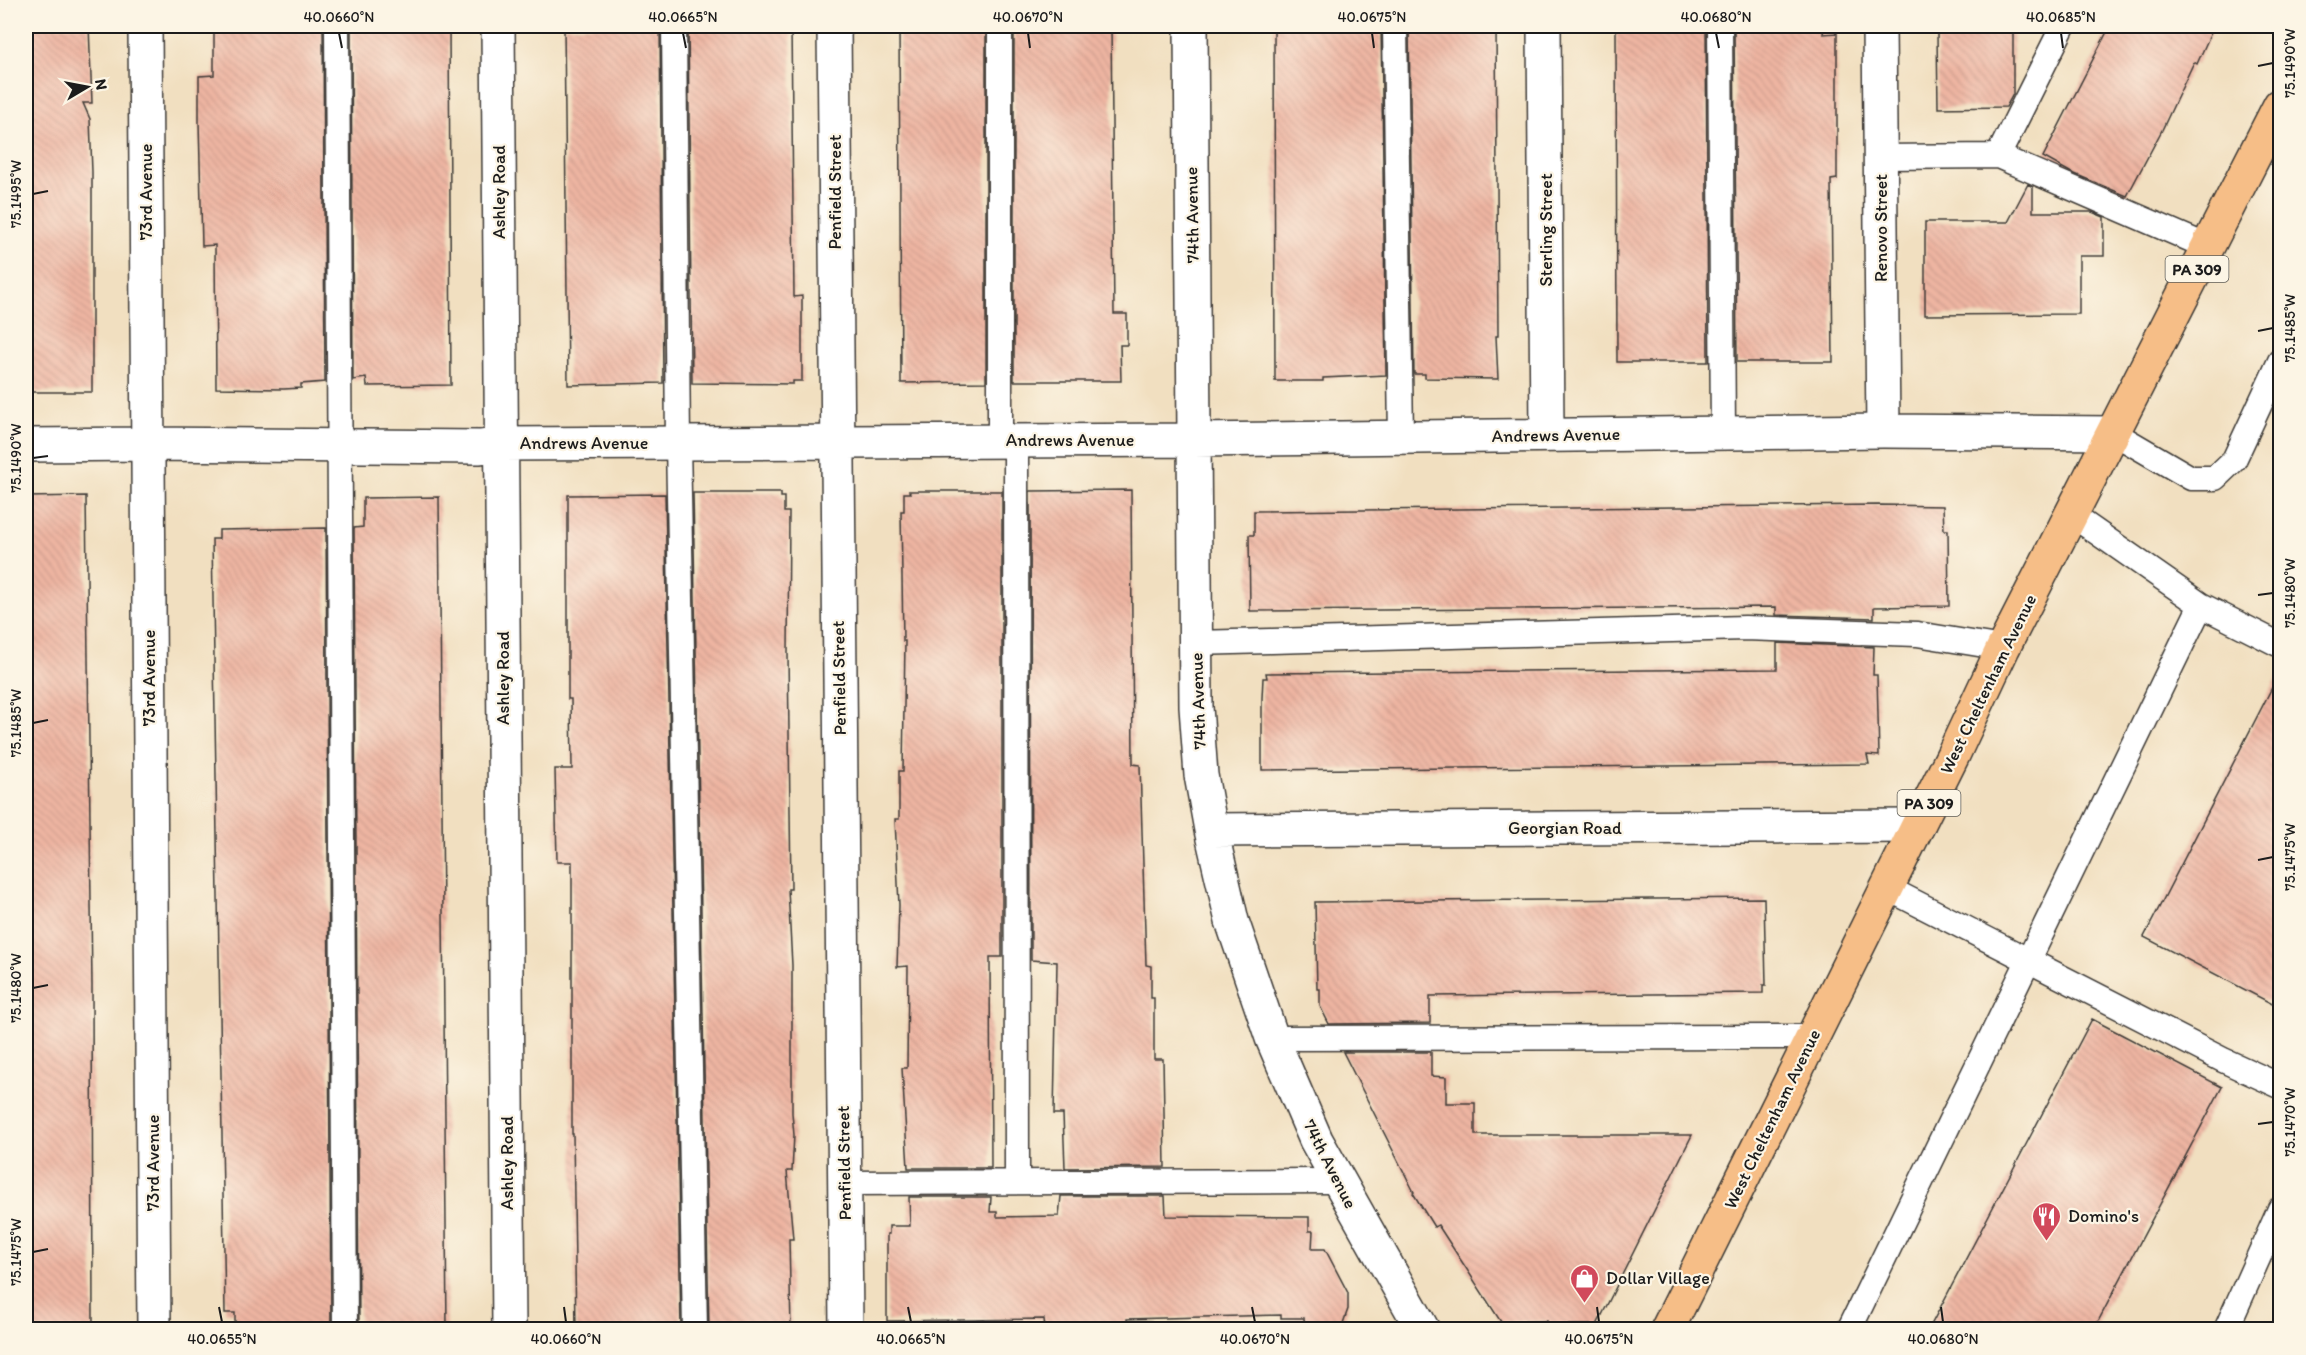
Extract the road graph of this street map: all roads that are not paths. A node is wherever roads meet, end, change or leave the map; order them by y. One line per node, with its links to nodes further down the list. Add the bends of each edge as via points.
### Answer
1 (145, 26): 27 (street, 73rd Avenue)
2 (337, 26): 30 (lane)
3 (498, 26): 28 (street, Ashley Road)
4 (674, 26): 26 (lane)
5 (834, 26): 23 (street, Penfield Street)
6 (1000, 26): 24 (lane)
7 (1191, 26): 25 (street, 74th Avenue)
8 (1395, 26): 22 (lane)
9 (1544, 26): 21 (street, Sterling Street)
10 (1720, 26): 19 (lane)
11 (1880, 26): 15 (street, Renovo Street)
12 (2063, 26): 14 (lane)
13 (2280, 105): 16 (highway, West Cheltenham Avenue / PA 309)
14 (1998, 156): 15 (lane); 16 (lane)
15 (1881, 157): 18 (street, Renovo Street)
16 (2208, 247): 20 (highway, West Cheltenham Avenue / PA 309)
17 (2280, 362): 20 (lane, via 2234,460 2215,478 2191,478)
18 (1883, 431): 19 (street, Andrews Avenue); 20 (street, Andrews Avenue)
19 (1723, 432): 21 (street, Andrews Avenue)
20 (2114, 433): 31 (highway, West Cheltenham Avenue / PA 309)
21 (1547, 435): 22 (street, Andrews Avenue)
22 (1401, 437): 25 (street, Andrews Avenue)
23 (837, 440): 24 (street, Andrews Avenue); 26 (street, Andrews Avenue); 45 (street, Penfield Street)
24 (1008, 440): 25 (street, Andrews Avenue); 44 (lane)
25 (1194, 440): 33 (street, 74th Avenue)
26 (678, 442): 28 (street, Andrews Avenue); 50 (lane)
27 (148, 444): 29 (street, Andrews Avenue); 30 (street, Andrews Avenue); 47 (street, 73rd Avenue)
28 (501, 444): 30 (street, Andrews Avenue); 49 (street, Ashley Road)
29 (26, 445)
30 (339, 445): 48 (lane)
31 (2072, 515): 32 (lane); 35 (highway, West Cheltenham Avenue / PA 309)
32 (2201, 605): 34 (lane); 39 (lane)
33 (1196, 643): 35 (lane, via 1745,628 1917,634); 37 (street, 74th Avenue, via 1201,775)
34 (2280, 645)
35 (2003, 648): 36 (highway, West Cheltenham Avenue / PA 309)
36 (1918, 825): 37 (street, Georgian Road); 38 (highway, West Cheltenham Avenue / PA 309)
37 (1211, 830): 41 (street, 74th Avenue, via 1232,921)
38 (1887, 888): 39 (lane); 40 (highway, West Cheltenham Avenue / PA 309)
39 (2029, 960): 42 (lane); 54 (lane)
40 (1813, 1037): 41 (lane); 53 (highway, West Cheltenham Avenue / PA 309)
41 (1272, 1038): 43 (street, 74th Avenue)
42 (2280, 1086)
43 (1338, 1181): 44 (lane); 52 (street, 74th Avenue)
44 (1017, 1182): 45 (lane)
45 (845, 1183): 51 (street, Penfield Street)
46 (2280, 1209): 55 (lane)
47 (154, 1329)
48 (345, 1329)
49 (509, 1329)
50 (695, 1329)
51 (846, 1329)
52 (1423, 1329)
53 (1667, 1329)
54 (1849, 1329)
55 (2226, 1329)

